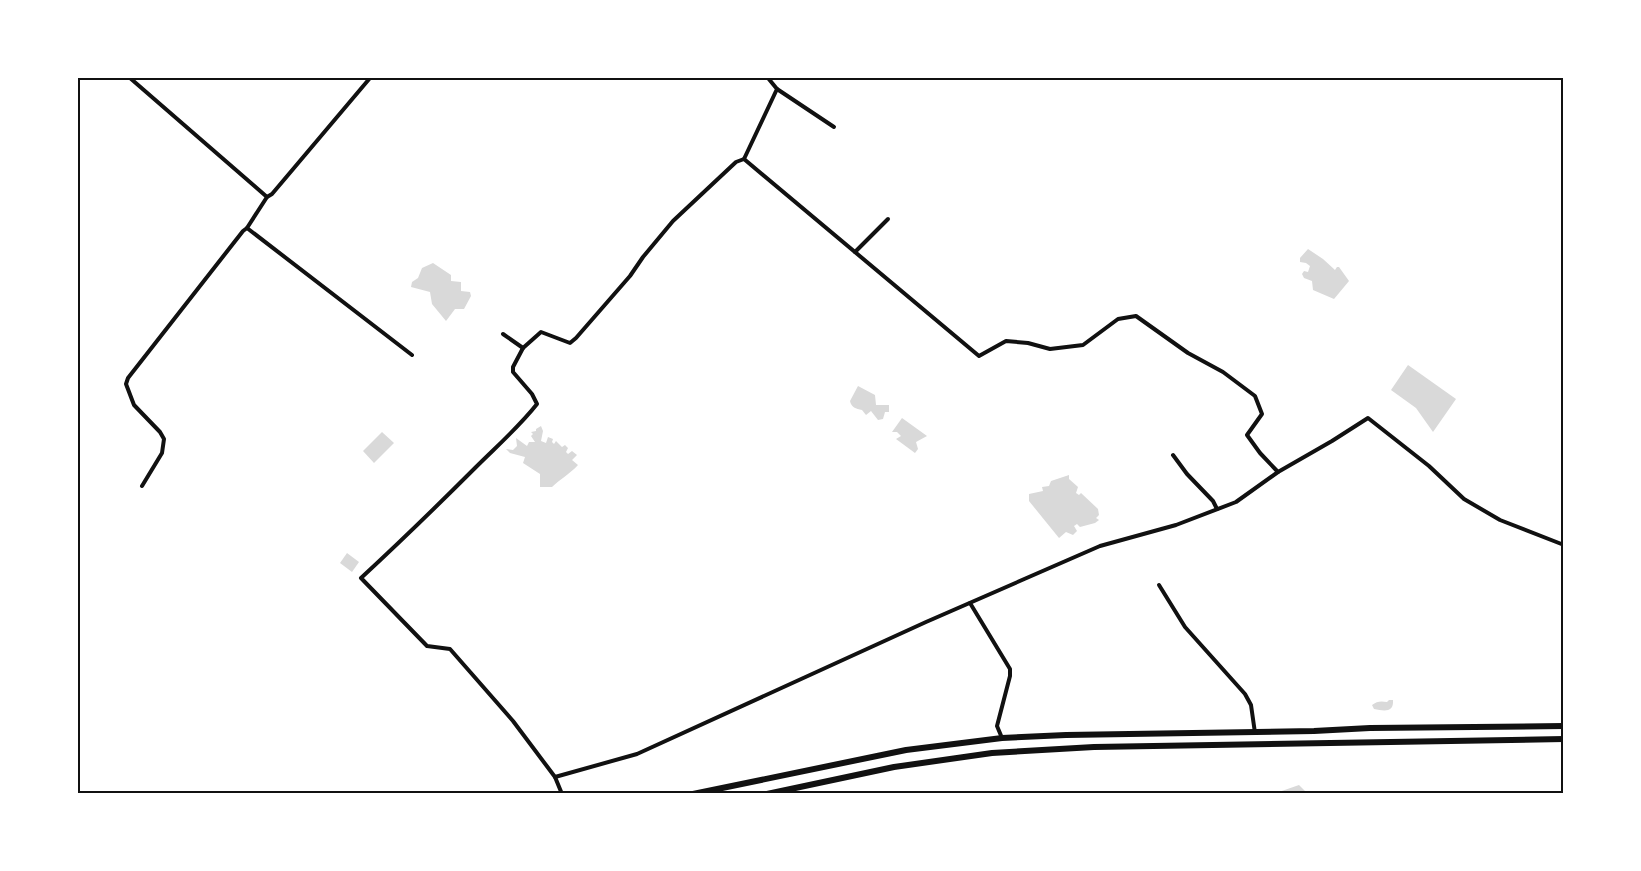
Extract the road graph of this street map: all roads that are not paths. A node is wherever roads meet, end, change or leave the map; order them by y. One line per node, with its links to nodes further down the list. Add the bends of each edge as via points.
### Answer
1 (130, 78): 7 (street)
2 (370, 78): 7 (street)
3 (768, 78): 4 (street)
4 (777, 89): 5 (street); 6 (street)
5 (834, 127)
6 (744, 159): 10 (street); 12 (street, via 736,162 673,222 576,338 570,343 541,332)
7 (267, 198): 9 (street)
8 (888, 219): 10 (street)
9 (247, 228): 13 (street); 16 (street, via 128,378 126,384 134,405 164,439 162,454)
10 (855, 252): 15 (street, via 979,356 1006,341 1050,349 1083,345 1118,319 1136,316 1256,396 1262,414 1247,435)
11 (503, 334): 12 (street)
12 (523, 348): 25 (street, via 513,372 537,404 401,542 361,578 427,646 450,649 513,721)
13 (412, 355)
14 (1173, 455): 17 (street)
15 (1278, 472): 17 (street, via 1236,502); 18 (street, via 1368,418 1429,466 1464,499 1500,520)
16 (142, 486)
17 (1217, 509): 20 (street, via 1100,546)
18 (1564, 546)
19 (1159, 585): 22 (street, via 1185,626 1245,694 1251,705)
20 (970, 603): 23 (street, via 1010,669 997,726); 25 (street, via 637,754)
21 (1564, 726): 22 (highway)
22 (1255, 733): 23 (highway)
23 (1002, 738): 27 (highway, via 906,750)
24 (1564, 739): 28 (highway, via 1094,747 992,753 894,767)
25 (555, 777): 26 (street)
26 (562, 794)
27 (693, 794)
28 (767, 794)

